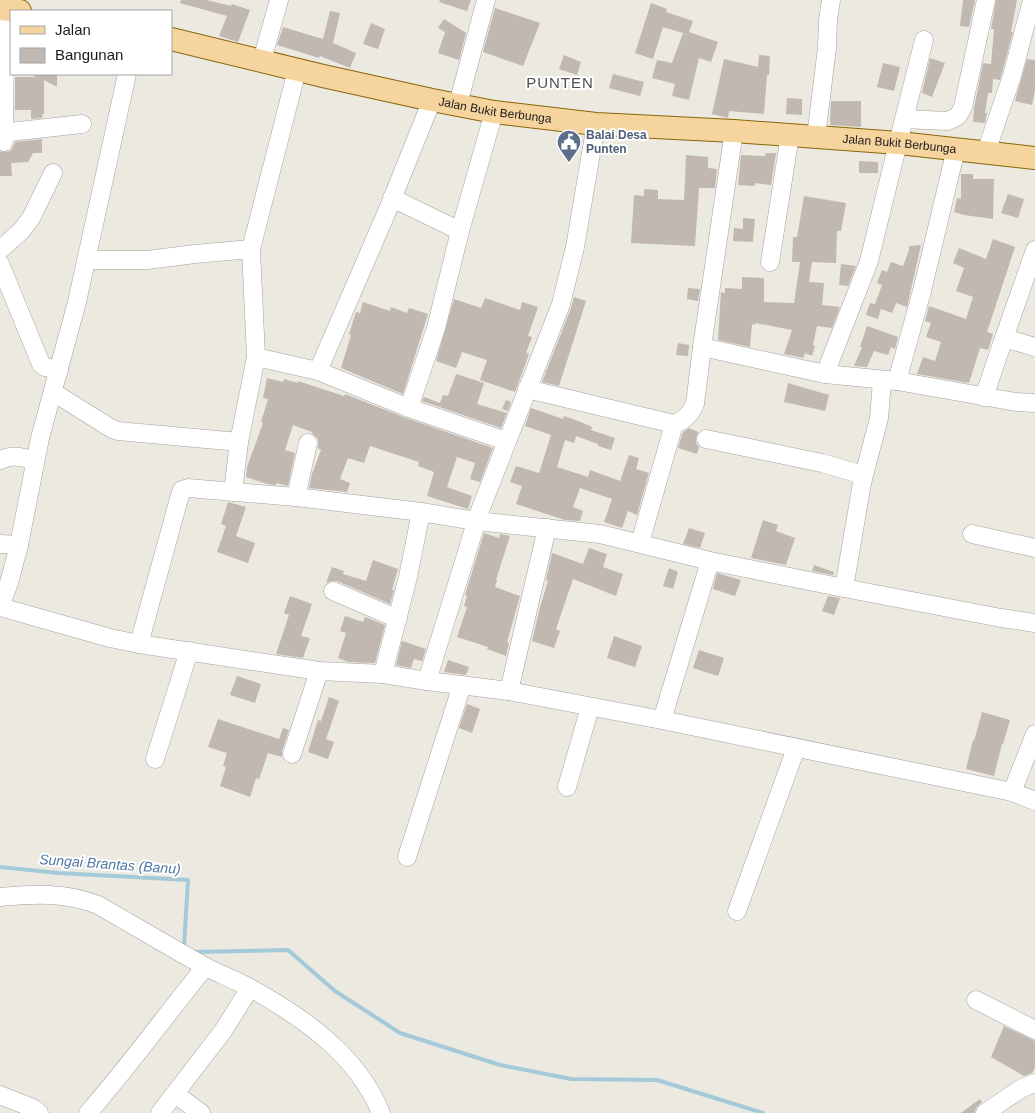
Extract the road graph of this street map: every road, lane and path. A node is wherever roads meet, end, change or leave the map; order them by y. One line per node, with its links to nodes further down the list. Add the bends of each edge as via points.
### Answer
1 (279, 0): 9 (street)
2 (486, 0): 13 (street)
3 (986, 0): 15 (street, via 963,107 958,116 948,121)
4 (1032, 0): 24 (street, via 1012,76)
5 (834, 1): 21 (street, via 828,20 828,48)
6 (8, 18): 20 (street)
7 (172, 39): 9 (main road, Jalan Bukit Berbunga)
8 (924, 40): 15 (street)
9 (262, 60): 10 (main road, Jalan Bukit Berbunga)
10 (297, 70): 12 (main road, Jalan Bukit Berbunga); 29 (street)
11 (126, 75): 32 (street)
12 (432, 100): 13 (main road, Jalan Bukit Berbunga); 27 (street)
13 (458, 104): 14 (main road, Jalan Bukit Berbunga)
14 (494, 112): 17 (main road, Jalan Bukit Berbunga); 28 (street)
15 (904, 119): 22 (street)
16 (82, 124): 20 (street)
17 (596, 124): 18 (main road, Jalan Bukit Berbunga); 43 (street, via 575,247 563,295)
18 (734, 131): 19 (main road, Jalan Bukit Berbunga); 36 (street)
19 (790, 135): 21 (main road, Jalan Bukit Berbunga); 33 (street)
20 (3, 136)
21 (816, 137): 22 (main road, Jalan Bukit Berbunga)
22 (899, 143): 23 (main road, Jalan Bukit Berbunga); 41 (street, via 869,261)
23 (956, 149): 24 (main road, Jalan Bukit Berbunga); 42 (street, via 922,291)
24 (986, 152): 25 (main road, Jalan Bukit Berbunga)
25 (1035, 158)
26 (53, 172): 30 (street, via 31,218)
27 (392, 198): 28 (street); 40 (street)
28 (460, 231): 47 (street, via 436,328)
29 (251, 249): 32 (street, via 147,260); 38 (street)
30 (0, 250)
31 (1035, 250): 35 (street)
32 (87, 260): 39 (street)
33 (770, 262)
34 (0, 264): 39 (street, via 41,364)
35 (1004, 338): 37 (street); 45 (street)
36 (702, 347): 41 (street); 48 (street, via 695,404 687,416)
37 (1035, 348)
38 (256, 357): 40 (street); 51 (street)
39 (59, 370): 44 (street)
40 (318, 370): 47 (street)
41 (825, 374): 42 (street)
42 (890, 381): 45 (street); 55 (street)
43 (527, 389): 48 (street); 50 (street)
44 (53, 392): 51 (street, via 118,431); 53 (street)
45 (984, 396): 46 (street)
46 (1035, 403)
47 (409, 408): 50 (street)
48 (674, 424): 62 (street)
49 (706, 438): 55 (street)
50 (506, 441): 59 (street)
51 (239, 442): 56 (street)
52 (308, 442): 57 (street)
53 (36, 459): 54 (street, via 12,455); 64 (street)
54 (0, 460)
55 (863, 475): 67 (street)
56 (233, 492): 57 (street); 72 (street, via 188,488 180,493)
57 (296, 497): 58 (street)
58 (421, 512): 59 (street); 70 (street)
59 (476, 521): 60 (street); 76 (street)
60 (547, 528): 62 (street, via 600,534); 78 (street)
61 (972, 534): 65 (street)
62 (640, 543): 66 (street)
63 (0, 544): 64 (street)
64 (19, 545): 69 (street)
65 (1035, 548)
66 (710, 561): 67 (street); 80 (street)
67 (844, 588): 71 (street)
68 (333, 591): 70 (street)
69 (0, 606): 72 (street)
70 (398, 619): 75 (street)
71 (1035, 623)
72 (139, 644): 73 (street)
73 (189, 651): 74 (street); 84 (street)
74 (318, 671): 75 (street); 83 (street)
75 (383, 674): 76 (street)
76 (427, 681): 77 (street)
77 (462, 685): 78 (street); 88 (street)
78 (509, 691): 79 (street)
79 (590, 707): 80 (street); 85 (street)
80 (662, 720): 82 (street)
81 (1035, 734): 86 (street)
82 (796, 748): 86 (street); 90 (street)
83 (292, 754)
84 (155, 759)
85 (568, 787)
86 (1012, 792): 87 (street)
87 (1035, 801)
88 (407, 857)
89 (0, 897): 91 (street, via 44,894 81,898)
90 (737, 911)
91 (205, 967): 92 (street); 99 (street)
92 (250, 988): 97 (street); 102 (street, via 310,1027 345,1057 369,1088)
93 (976, 1000): 94 (street)
94 (1035, 1030)
95 (1035, 1083): 103 (street, via 1022,1088)
96 (0, 1094): 98 (street)
97 (176, 1094): 100 (street); 101 (street)
98 (40, 1113)
99 (88, 1113)
100 (160, 1113)
101 (201, 1113)
102 (380, 1113)
103 (986, 1113)

